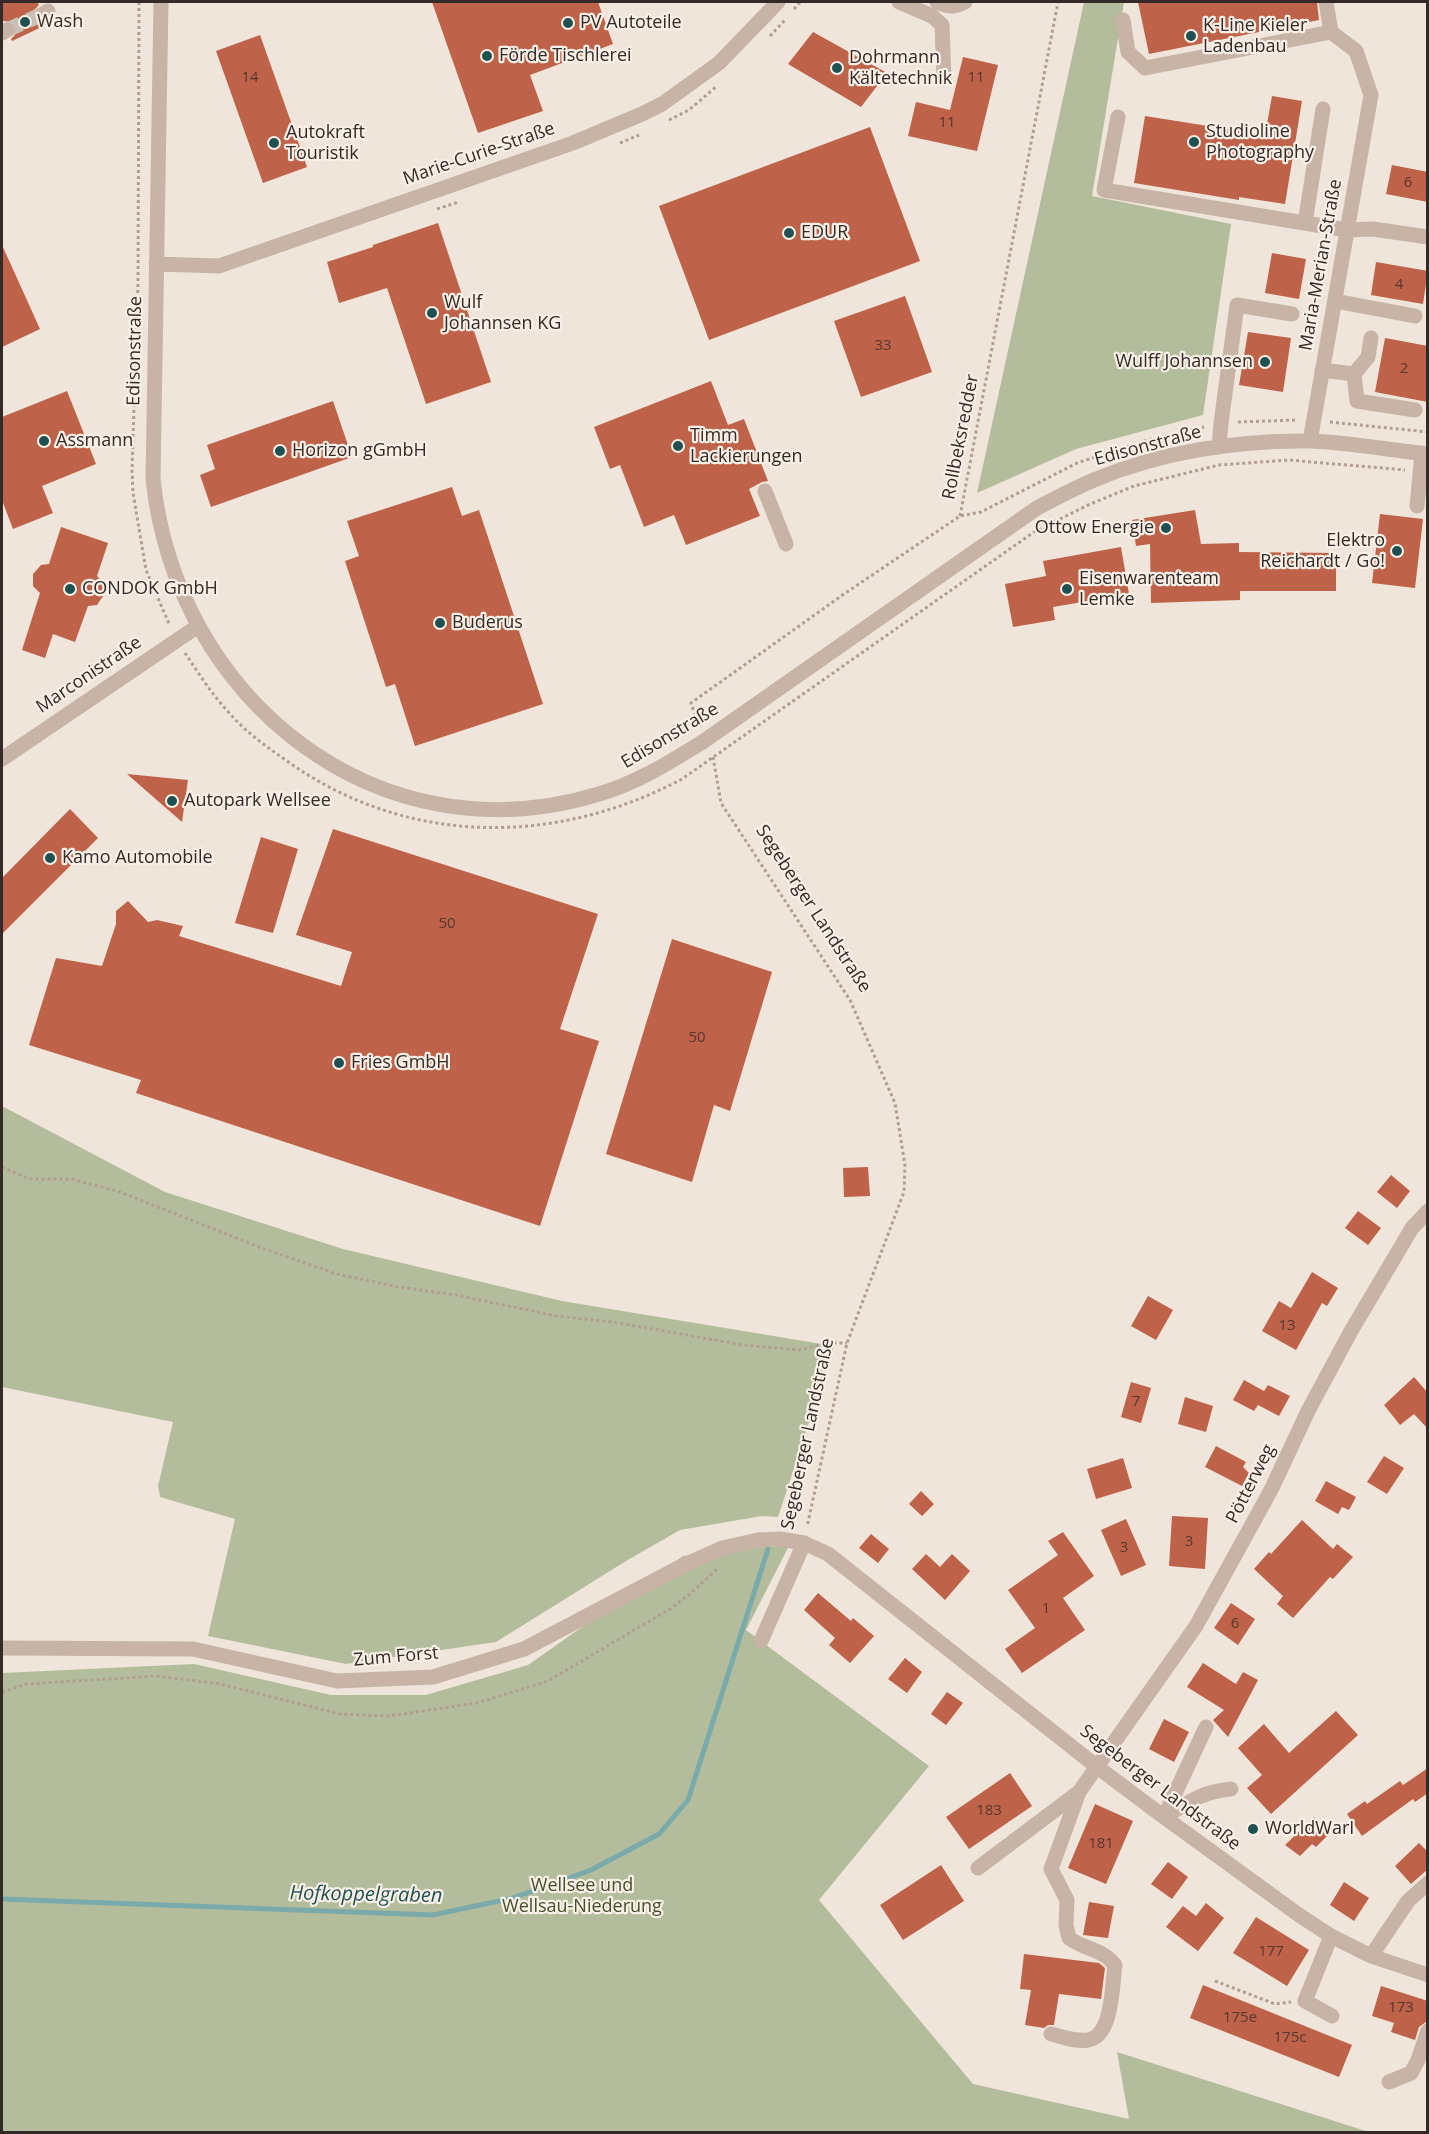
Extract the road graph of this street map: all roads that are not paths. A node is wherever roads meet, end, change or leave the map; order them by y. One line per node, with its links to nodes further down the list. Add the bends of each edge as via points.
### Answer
1 (161, 2): 15 (street, Edisonstraße)
2 (778, 2): 15 (street, Marie-Curie-Straße, via 719,63 662,104 573,143 219,266)
3 (899, 2): 9 (street, via 932,16 942,25)
4 (937, 2): 5 (street, via 957,6)
5 (965, 2)
6 (1326, 2): 8 (street)
7 (1123, 20): 8 (street, via 1128,52 1145,68)
8 (1331, 32): 13 (street, Maria-Merian-Straße, via 1356,51 1371,95)
9 (944, 79)
10 (1323, 108): 12 (street)
11 (1118, 117): 12 (street, via 1104,190)
12 (1305, 223): 13 (street)
13 (1347, 230): 14 (street, via 1373,229); 16 (street, Maria-Merian-Straße)
14 (1428, 237)
15 (156, 264): 29 (street, Edisonstraße, via 153,478 164,541)
16 (1335, 301): 18 (street); 20 (street, Maria-Merian-Straße)
17 (1292, 314): 24 (street, via 1237,305)
18 (1415, 316)
19 (1371, 338): 21 (street, via 1368,357)
20 (1322, 370): 21 (street); 23 (street, Maria-Merian-Straße)
21 (1354, 375): 22 (street, via 1357,401)
22 (1415, 410)
23 (1310, 441): 24 (street, Edisonstraße); 25 (street, Edisonstraße)
24 (1220, 447): 29 (street, Edisonstraße, via 1131,466 1037,508 704,741 630,783 569,802 500,809 462,807 423,801 345,773 299,744 260,708 215,654)
25 (1425, 453): 27 (street)
26 (765, 491): 28 (street)
27 (1417, 506)
28 (786, 544)
29 (198, 626): 30 (street, Marconistraße)
30 (2, 759)
31 (1428, 1211): 36 (street, Pötterweg, via 1412,1228 1352,1331 1308,1411 1272,1491 1196,1626)
32 (804, 1543): 33 (street); 34 (street, Zum Forst, via 758,1540 722,1548 524,1649 433,1677 337,1681 193,1649); 36 (street, Segeberger Landstraße, via 828,1554)
33 (761, 1641)
34 (2, 1648)
35 (1206, 1727): 39 (street)
36 (1096, 1766): 38 (street, Pötterweg); 39 (street, Segeberger Landstraße)
37 (1231, 1789): 39 (street, via 1198,1796)
38 (1079, 1792): 40 (street); 47 (street, via 1051,1869 1067,1900 1069,1938 1103,1953 1115,1965 1109,2016 1102,2031 1086,2040)
39 (1164, 1817): 42 (street, Segeberger Landstraße)
40 (978, 1868)
41 (1428, 1883): 43 (street, via 1408,1901)
42 (1331, 1936): 43 (street, Segeberger Landstraße); 45 (street, via 1305,2001)
43 (1371, 1956): 44 (street, Segeberger Landstraße)
44 (1428, 1975)
45 (1332, 2016)
46 (1428, 2031): 48 (street, via 1411,2073)
47 (1051, 2034)
48 (1389, 2082)

